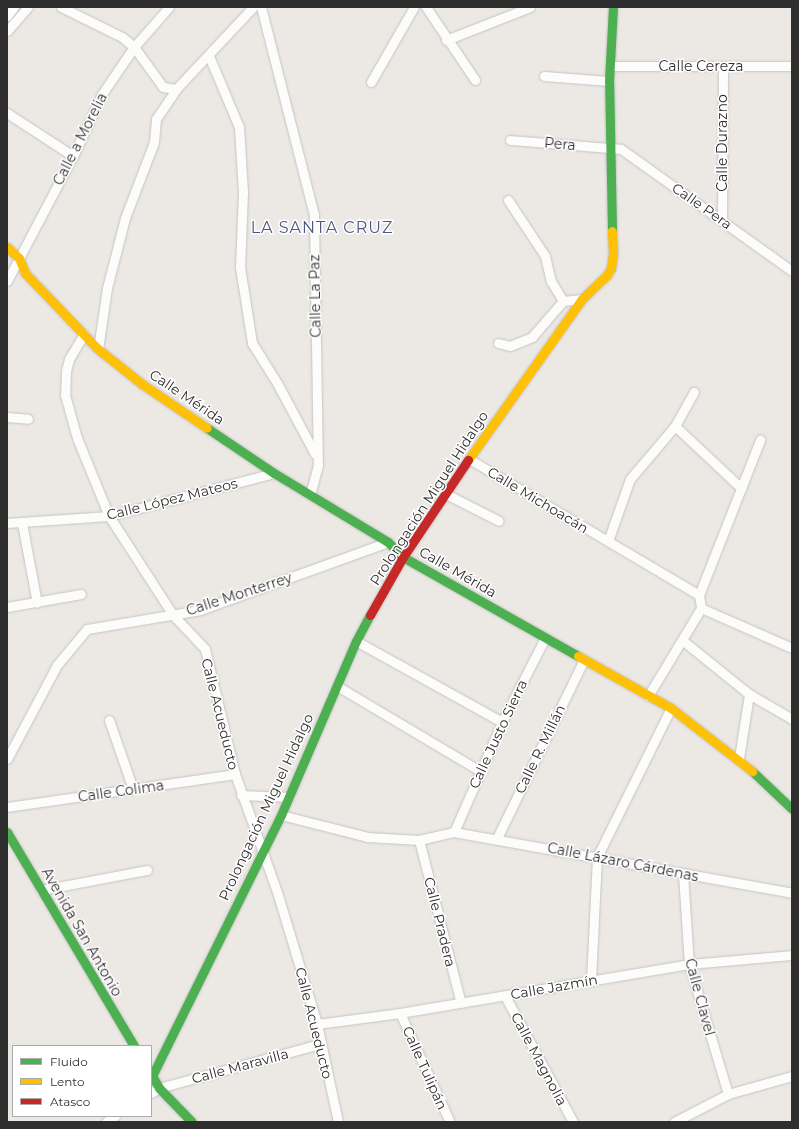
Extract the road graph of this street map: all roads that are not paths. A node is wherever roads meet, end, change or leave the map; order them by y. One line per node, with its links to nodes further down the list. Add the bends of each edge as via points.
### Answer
1 (14, 7): 11 (street)
2 (28, 7): 12 (street)
3 (62, 7): 14 (street, via 122,37)
4 (169, 7): 14 (street, Calle a Morelia)
5 (253, 7): 15 (street)
6 (261, 7): 47 (street, Calle La Paz, via 314,215)
7 (414, 7): 22 (street)
8 (426, 7): 13 (street)
9 (530, 7): 13 (street)
10 (613, 7): 16 (street, Prolongación Miguel Hidalgo)
11 (7, 16)
12 (7, 30)
13 (446, 40): 20 (street)
14 (134, 47): 23 (street, via 163,87); 27 (street, Calle a Morelia, via 102,94)
15 (209, 56): 23 (street); 47 (street, via 238,126 243,193 240,267 252,343 313,448)
16 (610, 66): 18 (street, Calle Cereza); 21 (street, Prolongación Miguel Hidalgo)
17 (792, 66): 18 (street, Calle Cereza)
18 (723, 67): 29 (street, Calle Durazno)
19 (544, 76): 21 (street)
20 (475, 80)
21 (609, 81): 26 (street, Prolongación Miguel Hidalgo)
22 (371, 82)
23 (176, 89): 40 (street, via 156,119 154,142 125,218 107,288)
24 (7, 113): 27 (street)
25 (510, 140): 26 (street, Pera)
26 (609, 148): 29 (street, Calle Pera, via 621,150); 36 (street, Prolongación Miguel Hidalgo, via 613,253 611,268)
27 (73, 156): 31 (street, Calle a Morelia)
28 (508, 200): 37 (street, via 545,256 551,281)
29 (722, 220): 32 (street, Calle Pera)
30 (7, 247): 31 (street, Calle Mérida)
31 (19, 258): 33 (street, Calle a Morelia); 34 (street, Calle Mérida)
32 (791, 267)
33 (9, 270): 34 (street); 35 (street, Calle a Morelia)
34 (25, 273): 38 (street, Calle Mérida)
35 (7, 281)
36 (582, 299): 37 (street); 46 (street, Prolongación Miguel Hidalgo)
37 (563, 301): 39 (street, via 532,337 510,346)
38 (84, 334): 40 (street, Calle Mérida); 52 (street, Calle Acueducto, via 69,360 65,395 77,438)
39 (498, 343)
40 (98, 349): 48 (street, Calle Mérida, via 142,384)
41 (694, 392): 44 (street)
42 (7, 418): 43 (street)
43 (28, 419)
44 (675, 426): 49 (street); 56 (street, via 630,479)
45 (760, 440): 49 (street)
46 (469, 459): 51 (street, Prolongación Miguel Hidalgo); 56 (street, Calle Michoacán)
47 (318, 465): 50 (street, Calle La Paz)
48 (274, 473): 50 (street, Calle Mérida); 52 (street, Calle López Mateos)
49 (741, 488): 60 (street)
50 (310, 494): 57 (street, Calle Mérida)
51 (446, 494): 53 (street); 58 (street, Prolongación Miguel Hidalgo)
52 (110, 516): 55 (street, Calle López Mateos); 64 (street, Calle Acueducto)
53 (499, 521)
54 (7, 523): 55 (street, Calle López Mateos)
55 (22, 523): 61 (street)
56 (608, 541): 60 (street, Calle Michoacán)
57 (388, 542): 58 (street, Calle Mérida); 64 (street, Calle Monterrey, via 200,610)
58 (404, 558): 65 (street, Calle Mérida); 67 (street, Prolongación Miguel Hidalgo)
59 (81, 594): 61 (street)
60 (700, 595): 63 (street)
61 (37, 603): 62 (street)
62 (7, 607)
63 (701, 608): 66 (street); 68 (street)
64 (173, 615): 78 (street, Calle Monterrey, via 87,629 57,665); 80 (street, Calle Acueducto, via 205,649)
65 (545, 638): 69 (street, Calle Mérida); 76 (street, Calle Justo Sierra)
66 (682, 640): 71 (street); 72 (street)
67 (356, 641): 70 (street, Prolongación Miguel Hidalgo); 76 (street)
68 (792, 648)
69 (584, 660): 72 (street, Calle Mérida); 89 (street, Calle R. Millán)
70 (337, 686): 79 (street); 83 (street, Prolongación Miguel Hidalgo)
71 (749, 694): 74 (street); 77 (street)
72 (648, 696): 73 (street, Calle Mérida)
73 (671, 708): 77 (street, Calle Mérida); 92 (street)
74 (792, 719)
75 (110, 720): 81 (street)
76 (502, 722): 79 (street, Calle Justo Sierra)
77 (739, 758): 85 (street, Calle Mérida)
78 (7, 759)
79 (480, 771): 88 (street, Calle Justo Sierra)
80 (235, 774): 81 (street, Calle Colima); 82 (street, Calle Acueducto)
81 (133, 789): 84 (street, Calle Colima)
82 (241, 795): 83 (street); 91 (street, Calle Acueducto)
83 (289, 797): 86 (street, Prolongación Miguel Hidalgo)
84 (7, 807)
85 (792, 809)
86 (282, 815): 90 (street, via 367,838); 91 (street, Prolongación Miguel Hidalgo)
87 (7, 832): 95 (street, Avenida San Antonio)
88 (454, 832): 89 (street, Calle Lázaro Cárdenas); 90 (street)
89 (497, 838): 92 (street, Calle Lázaro Cárdenas)
90 (419, 840): 101 (street, Calle Pradera)
91 (262, 851): 103 (street, Calle Acueducto); 106 (street, Prolongación Miguel Hidalgo)
92 (597, 857): 94 (street, Calle Lázaro Cárdenas); 99 (street)
93 (147, 870): 95 (street)
94 (683, 874): 96 (street, Calle Lázaro Cárdenas); 98 (street, Calle Clavel)
95 (41, 890): 105 (street, Avenida San Antonio)
96 (792, 893)
97 (792, 955): 98 (street, Calle Jazmín)
98 (689, 964): 99 (street, Calle Jazmín); 110 (street, Calle Clavel)
99 (591, 980): 100 (street, Calle Jazmín)
100 (505, 996): 101 (street, Calle Jazmín); 114 (street, Calle Magnolia)
101 (460, 1003): 102 (street, Calle Jazmín)
102 (400, 1014): 103 (street, Calle Jazmín); 113 (street, Calle Tulipán)
103 (317, 1024): 104 (street, Calle Acueducto)
104 (320, 1044): 108 (street, Calle Maravilla); 112 (street, Calle Acueducto)
105 (133, 1045)
106 (152, 1075): 108 (street)
107 (792, 1076): 110 (street)
108 (159, 1088): 109 (street, Calle Maravilla); 111 (street)
109 (152, 1092)
110 (728, 1094): 115 (street)
111 (192, 1122)
112 (338, 1122)
113 (450, 1122)
114 (573, 1122)
115 (674, 1122)

